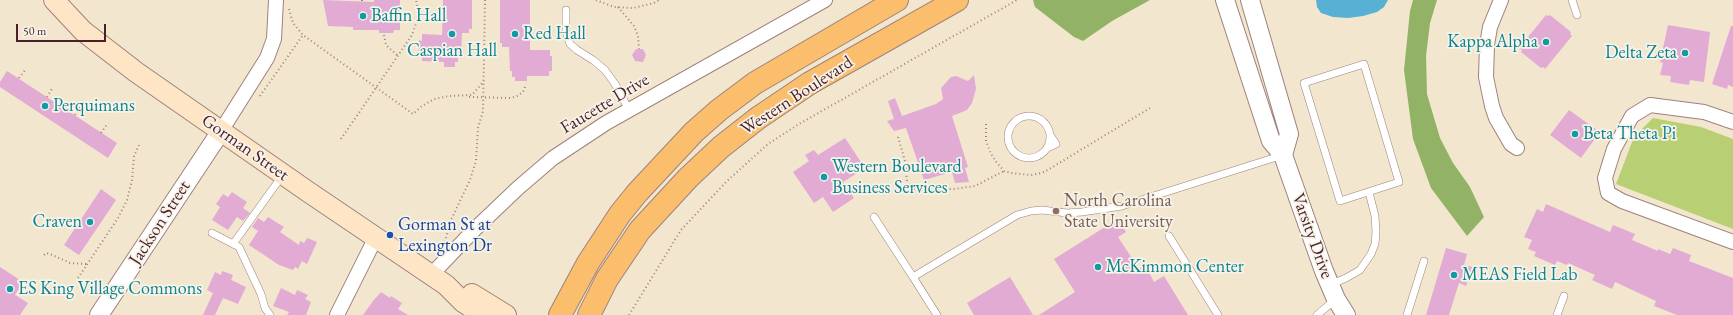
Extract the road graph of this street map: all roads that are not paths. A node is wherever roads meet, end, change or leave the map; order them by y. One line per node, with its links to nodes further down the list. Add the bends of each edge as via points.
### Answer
1 (54, 0): 14 (main road, Gorman Street, via 99,45)
2 (276, 0): 14 (street, via 274,39 267,58)
3 (825, 0): 12 (street, Faucette Drive)
4 (897, 0): 36 (main road, Western Boulevard, via 755,83 694,132 620,214 588,263)
5 (957, 0): 37 (main road, Western Boulevard, via 804,87 763,114 721,147 683,183 640,230 607,279)
6 (1225, 0): 17 (street, Varsity Drive, via 1270,141)
7 (1250, 0): 17 (street, via 1289,134)
8 (1501, 0): 16 (street, via 1490,27 1486,77 1496,118 1511,144)
9 (1572, 0): 11 (lane)
10 (566, 10): 12 (lane, via 566,32 570,44 605,70)
11 (1577, 15)
12 (629, 110): 28 (street, Faucette Drive, via 553,158 476,228)
13 (1733, 122): 24 (street, via 1704,112 1650,105 1632,116 1614,149 1605,178 1608,193 1622,201)
14 (221, 131): 18 (main road, Gorman Street); 31 (street, Jackson Street)
15 (1050, 135): 15 (lane, via 1056,144 1036,157 1023,157 1012,149 1008,136 1018,119 1032,116 1044,123)
16 (1517, 148)
17 (1283, 155): 27 (lane, via 1122,206 1082,212 1042,210 1020,214); 29 (street, Varsity Drive)
18 (283, 174): 23 (main road, Gorman Street); 25 (lane)
19 (1369, 192): 19 (lane, via 1399,182 1364,64 1304,83 1340,201); 29 (lane, via 1375,216 1375,244 1360,270 1346,278)
20 (874, 217): 27 (lane)
21 (212, 233): 25 (lane)
22 (1169, 236): 39 (lane)
23 (376, 237): 28 (main road, Gorman Street); 33 (street)
24 (1733, 242)
25 (233, 244): 32 (lane, via 239,247)
26 (1424, 261): 42 (lane)
27 (913, 277): 38 (lane)
28 (439, 280): 34 (main road, Gorman Street, via 463,306); 35 (main road, Gorman Street, via 469,292)
29 (1333, 292): 40 (lane); 41 (street, Varsity Drive)
30 (1564, 296): 43 (lane)
31 (99, 315)
32 (270, 315)
33 (337, 315)
34 (483, 315)
35 (506, 315)
36 (560, 315)
37 (589, 315)
38 (937, 315)
39 (1218, 315)
40 (1317, 315)
41 (1346, 315)
42 (1407, 315)
43 (1557, 315)

